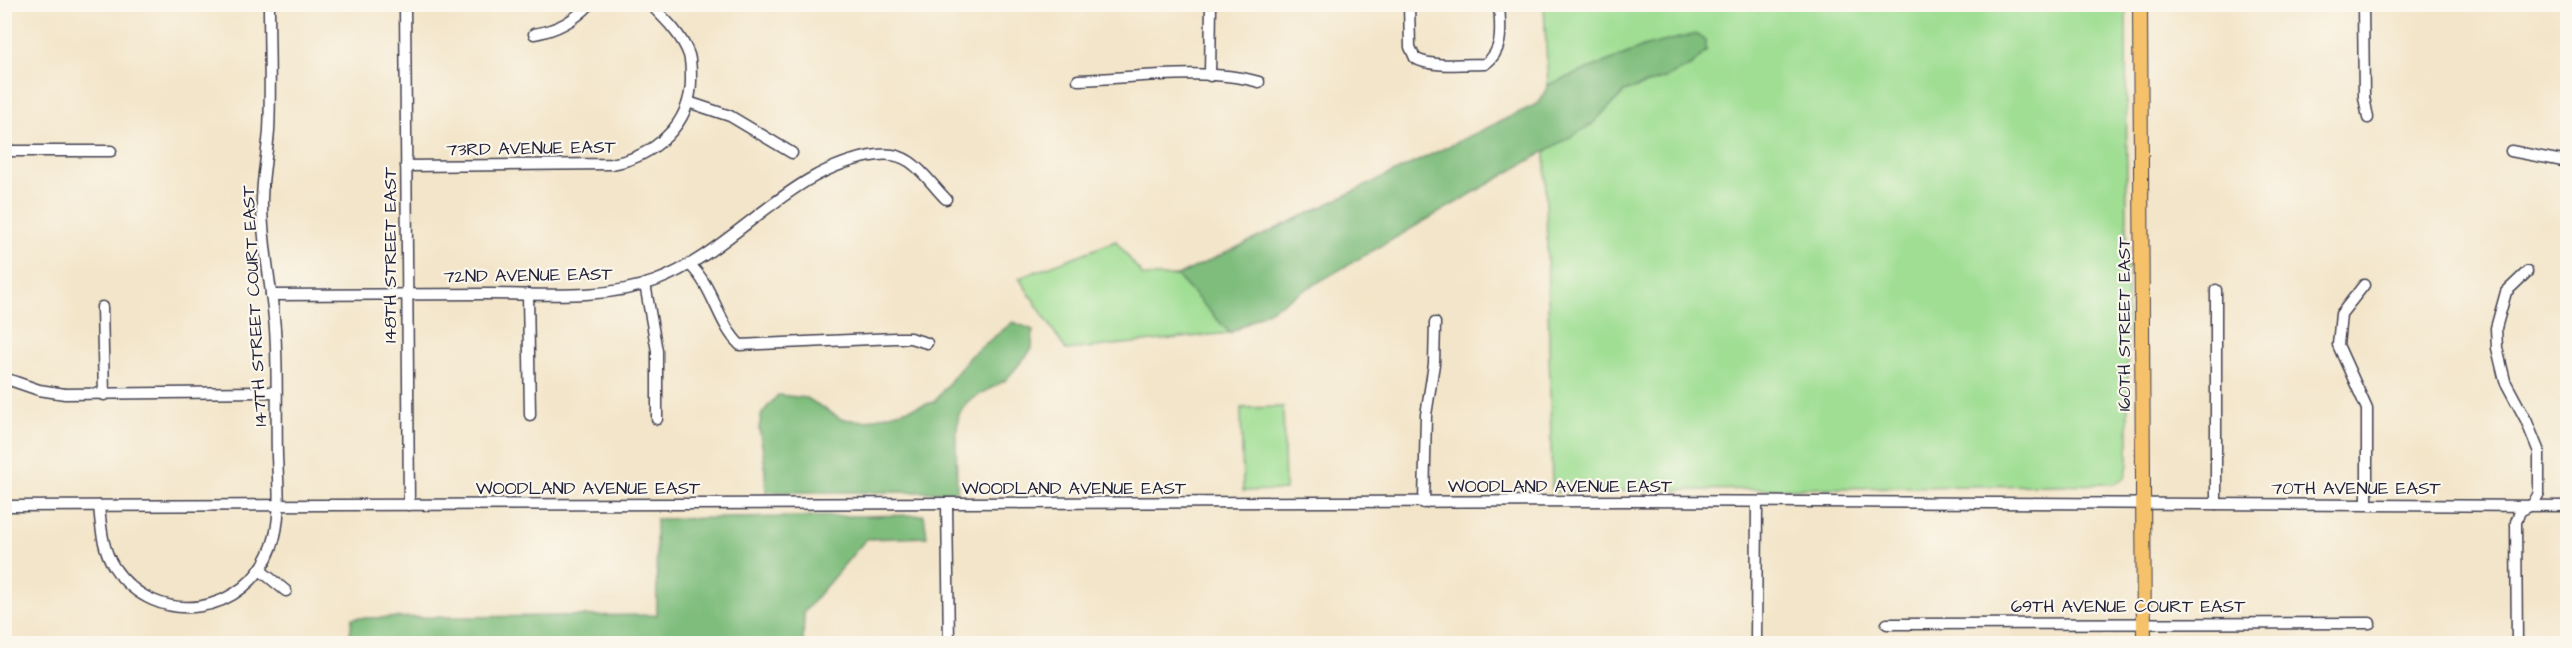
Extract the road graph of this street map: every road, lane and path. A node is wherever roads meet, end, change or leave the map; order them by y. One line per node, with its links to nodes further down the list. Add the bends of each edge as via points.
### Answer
1 (269, 4): 30 (street, 147TH STREET COURT EAST, via 269,116 262,208)
2 (405, 4): 21 (street, 148TH STREET EAST)
3 (590, 4): 10 (street, via 572,21)
4 (650, 4): 14 (street, 73RD AVENUE EAST, via 682,40 690,61)
5 (1211, 4): 11 (street)
6 (1409, 4): 7 (street, via 1411,52 1415,58 1427,63 1485,64 1493,58 1499,44)
7 (1499, 4)
8 (2140, 4): 41 (main road, 160TH STREET EAST)
9 (2363, 4): 15 (street, via 2364,97)
10 (534, 34)
11 (1210, 75): 12 (street); 13 (street)
12 (1078, 80)
13 (1259, 82)
14 (688, 102): 19 (street, via 730,116); 21 (street, 73RD AVENUE EAST, via 661,143 625,162)
15 (2368, 118)
16 (2511, 151): 20 (street)
17 (4, 152): 18 (street)
18 (111, 152)
19 (792, 153)
20 (2568, 162)
21 (406, 166): 28 (street, 148TH STREET EAST)
22 (946, 199): 23 (street, 72ND AVENUE EAST, via 903,156 866,157 806,181)
23 (691, 266): 25 (street, 72ND AVENUE EAST); 33 (street, via 705,282 728,330 740,345 894,338)
24 (2527, 272): 46 (street, via 2506,292 2496,328 2505,381 2539,453 2539,493 2533,504)
25 (645, 284): 29 (street, 72ND AVENUE EAST, via 603,292); 38 (street, via 657,351)
26 (2364, 285): 43 (street, via 2341,314 2338,345 2367,409)
27 (2216, 290): 42 (street)
28 (406, 294): 29 (street, 72ND AVENUE EAST); 30 (street, 72ND AVENUE EAST); 44 (street, 148TH STREET EAST)
29 (528, 294): 37 (street)
30 (271, 295): 35 (street, 147TH STREET COURT EAST)
31 (102, 307): 36 (street)
32 (1435, 323): 39 (street, via 1426,415)
33 (927, 343)
34 (4, 378): 36 (street, via 46,391)
35 (276, 392): 36 (street); 49 (street, 147TH STREET COURT EAST)
36 (104, 395)
37 (530, 416)
38 (657, 419)
39 (1424, 502): 40 (street, WOODLAND AVENUE EAST); 45 (street, WOODLAND AVENUE EAST)
40 (1757, 504): 41 (street, WOODLAND AVENUE EAST); 57 (street)
41 (2144, 504): 42 (street, 70TH AVENUE EAST); 53 (main road, 160TH STREET EAST)
42 (2216, 504): 43 (street, 70TH AVENUE EAST)
43 (2367, 504): 46 (street, 70TH AVENUE EAST)
44 (409, 505): 45 (street, WOODLAND AVENUE EAST); 49 (street, WOODLAND AVENUE EAST)
45 (947, 505): 56 (street)
46 (2528, 505): 50 (street, 70TH AVENUE EAST); 59 (street, via 2520,511 2516,522)
47 (4, 506): 48 (street, WOODLAND AVENUE EAST)
48 (99, 506): 49 (street, WOODLAND AVENUE EAST); 51 (street, via 106,551 122,577 144,596 188,608 215,603 250,582)
49 (278, 506): 51 (street, 147TH STREET COURT EAST, via 273,543)
50 (2568, 506)
51 (260, 570): 52 (street)
52 (286, 591)
53 (2144, 622): 54 (street, 69TH AVENUE COURT EAST); 55 (street, 69TH AVENUE COURT EAST); 58 (main road, 160TH STREET EAST)
54 (2370, 623)
55 (1887, 624)
56 (949, 644)
57 (1756, 644)
58 (2144, 644)
59 (2517, 644)

